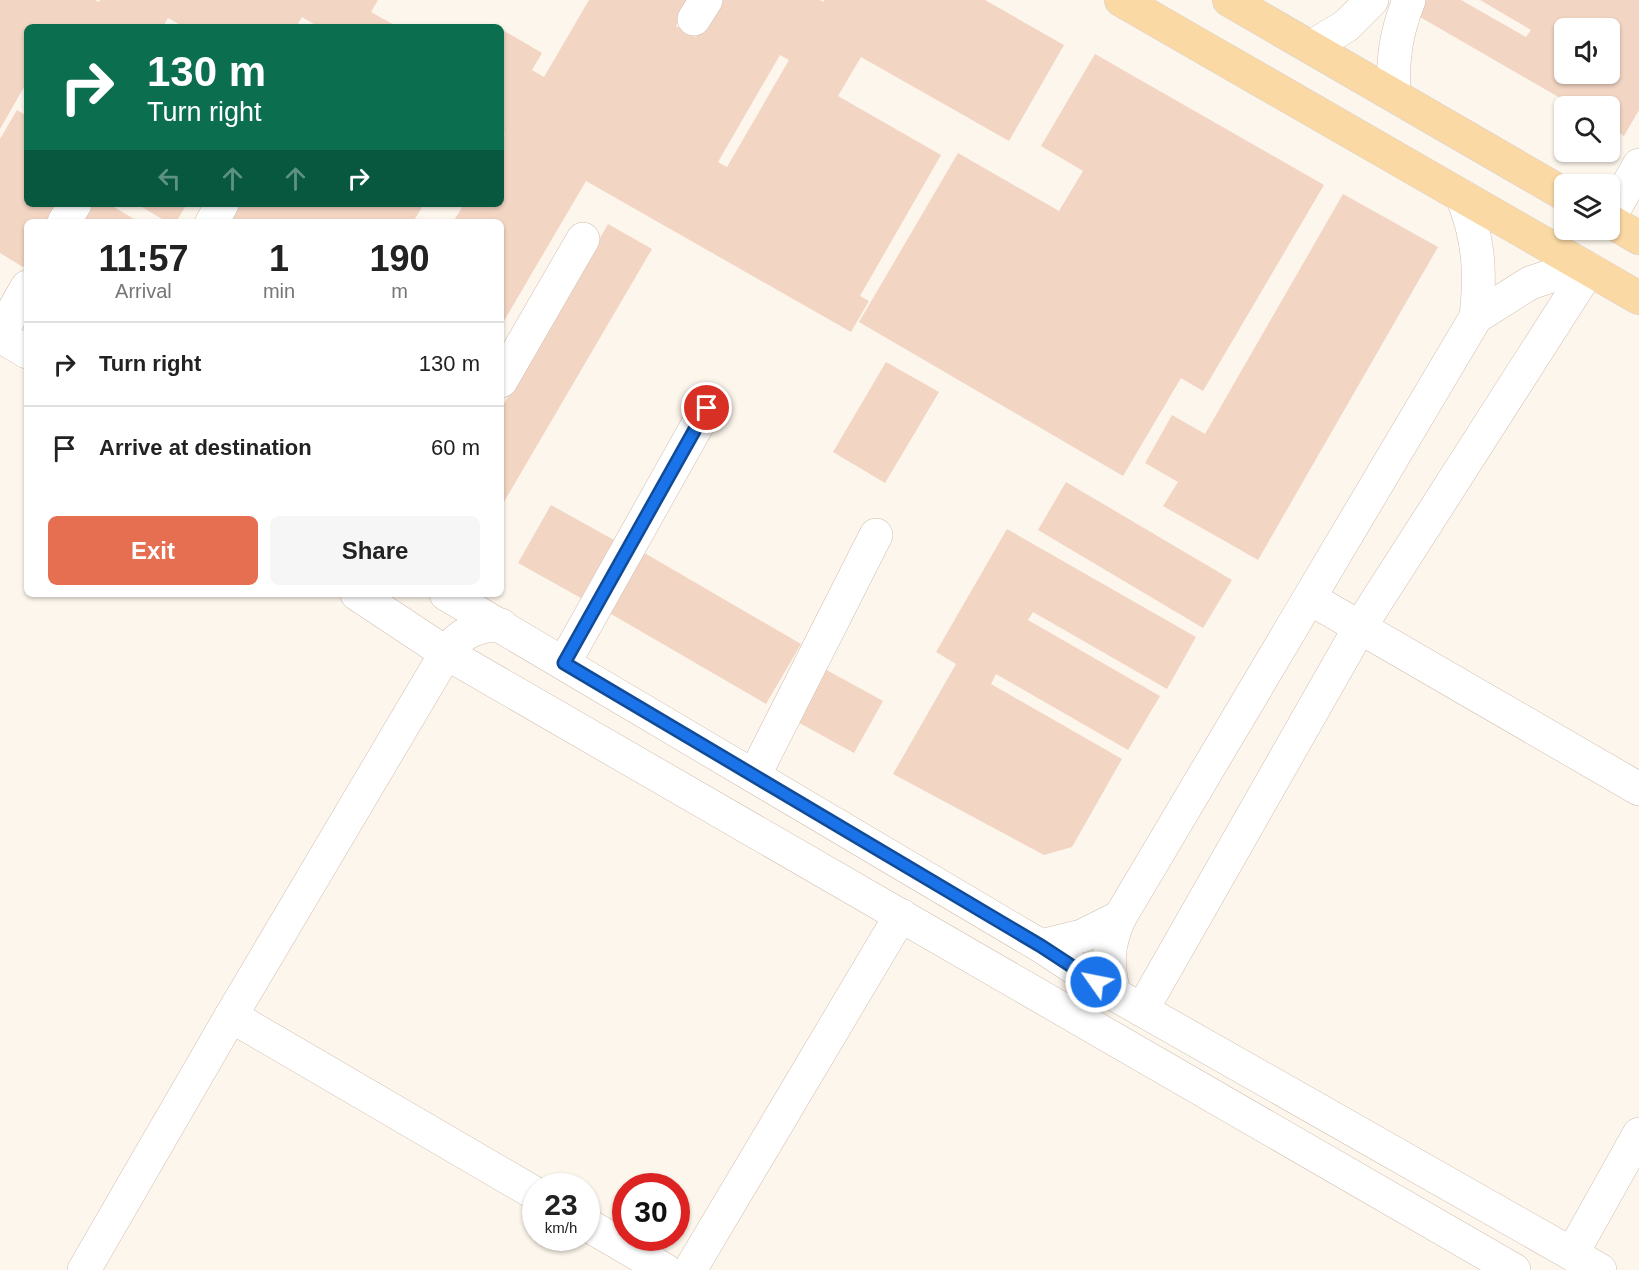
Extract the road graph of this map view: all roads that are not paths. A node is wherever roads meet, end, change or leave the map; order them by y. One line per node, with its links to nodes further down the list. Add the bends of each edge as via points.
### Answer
1 (1121, 0): 9 (main road)
2 (1229, 0): 5 (main road)
3 (1372, 0): 5 (street, via 1346,26)
4 (1409, 0): 6 (street, via 1395,45)
5 (1311, 47): 6 (main road)
6 (1394, 94): 8 (main road)
7 (1639, 165): 10 (street)
8 (1554, 188)
9 (1462, 196): 14 (main road); 17 (street, via 1476,242)
10 (1620, 200)
11 (1620, 226): 12 (main road)
12 (1639, 238)
13 (583, 239): 20 (street)
14 (1589, 269): 16 (main road); 17 (street, via 1530,283); 27 (street)
15 (24, 292): 18 (street)
16 (1639, 298)
17 (1476, 317): 25 (street)
18 (0, 335): 19 (street)
19 (24, 350)
20 (504, 376)
21 (707, 408): 29 (street)
22 (876, 535): 30 (street)
23 (362, 597): 28 (street)
24 (451, 597): 26 (street)
25 (1311, 598): 27 (street); 33 (street)
26 (501, 625): 28 (street, via 488,625 464,634); 29 (street)
27 (1360, 627): 31 (street); 36 (street)
28 (446, 653): 32 (street); 37 (street)
29 (564, 663): 30 (street)
30 (754, 776): 34 (street)
31 (1639, 789)
32 (901, 915): 44 (street); 45 (street)
33 (1120, 917): 34 (street, via 1082,936); 35 (street, via 1108,958)
34 (1041, 946): 35 (street)
35 (1114, 994): 36 (street)
36 (1143, 1010): 41 (street)
37 (231, 1016): 39 (street); 42 (street)
38 (1639, 1134): 41 (street)
39 (522, 1186)
40 (600, 1232): 43 (street)
41 (1572, 1254): 46 (street)
42 (84, 1270)
43 (665, 1270)
44 (690, 1270)
45 (1514, 1270)
46 (1600, 1270)

